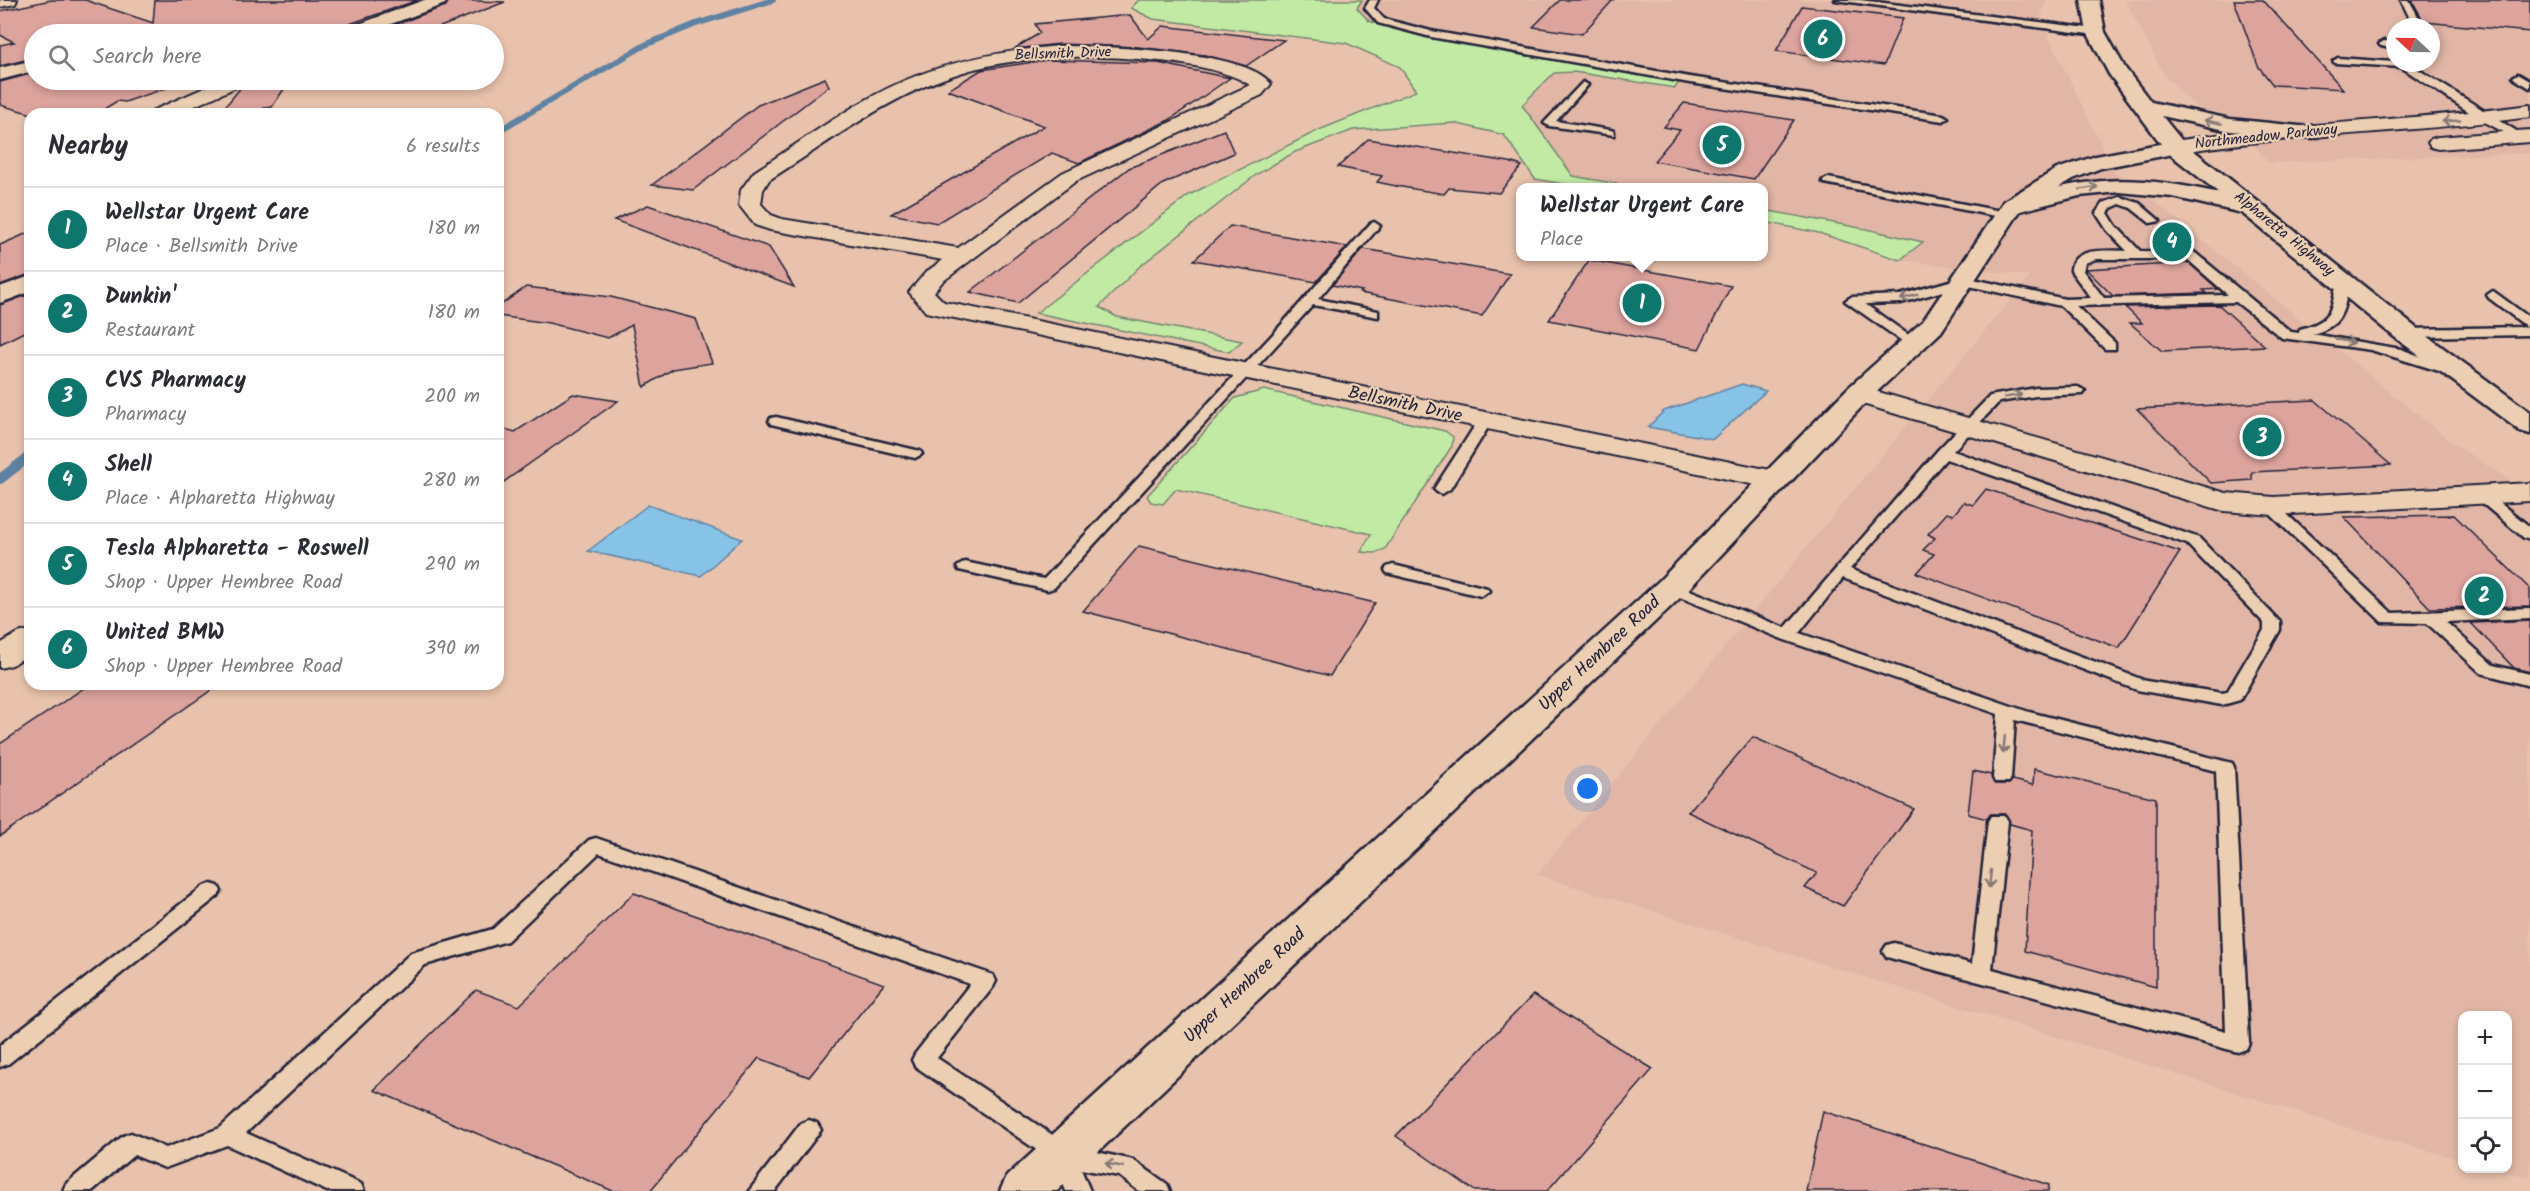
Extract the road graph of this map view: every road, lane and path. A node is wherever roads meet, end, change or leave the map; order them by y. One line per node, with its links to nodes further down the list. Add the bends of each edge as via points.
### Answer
1 (9, 0): 7 (street)
2 (439, 0): 9 (street)
3 (1374, 0): 23 (lane, via 1369,8 1381,21 1431,34 1690,80)
4 (1839, 0): 10 (lane)
5 (2090, 0): 10 (main road, Alpharetta Highway)
6 (2405, 0): 8 (lane)
7 (0, 2)
8 (2414, 18)
9 (375, 24)
10 (2096, 32): 20 (main road, Alpharetta Highway, via 2116,70)
11 (2338, 61): 12 (lane)
12 (2386, 63)
13 (24, 68): 15 (street)
14 (2416, 72): 24 (lane)
15 (0, 74)
16 (2518, 77): 18 (lane)
17 (1583, 85): 26 (lane, via 1549,123)
18 (2530, 85)
19 (214, 90): 21 (street)
20 (2143, 106): 25 (main road, one-way to 20, via 2230,125); 30 (main road, Alpharetta Highway)
21 (174, 108)
22 (2530, 111): 24 (street, Northmeadow Parkway)
23 (1943, 118)
24 (2485, 118): 25 (street, Northmeadow Parkway, one-way to 25); 27 (lane)
25 (2313, 132): 30 (street, Northmeadow Parkway, via 2244,136)
26 (1610, 134)
27 (2526, 137): 28 (street)
28 (2422, 144)
29 (2389, 146): 30 (street, Northmeadow Parkway, via 2240,152)
30 (2175, 147): 32 (main road, Alpharetta Highway); 33 (main road, Upper Hembree Road, via 2106,160 2065,174)
31 (1828, 181): 33 (lane)
32 (2252, 208): 33 (main road, one-way to 32, via 2078,189 2125,185 2181,192); 39 (main road, Alpharetta Highway)
33 (2009, 210): 38 (main road, Upper Hembree Road)
34 (2154, 221): 36 (lane, via 2135,204 2106,204 2102,213 2110,228)
35 (1374, 226): 44 (lane)
36 (2137, 255): 43 (lane, via 2187,252); 46 (lane, via 2095,255 2081,260 2077,271)
37 (963, 256): 37 (street, Bellsmith Drive, via 1069,177 1255,91 1262,84 1250,75 1225,67 1131,52 1032,52 970,62 888,96 761,176 752,190 750,205 763,220 778,225); 54 (street, Bellsmith Drive, via 934,276 921,292 935,307)
38 (1964, 281): 45 (lane); 52 (main road, Upper Hembree Road, via 1932,326); 52 (lane, one-way to 52, via 1901,299 1851,301)
39 (2343, 282): 50 (main road, Alpharetta Highway); 51 (lane, via 2332,322 2321,329)
40 (24, 286): 42 (street)
41 (2493, 295): 48 (lane)
42 (0, 296)
43 (2239, 298): 46 (lane); 51 (lane)
44 (1311, 301): 47 (lane); 54 (lane)
45 (2065, 303): 46 (lane); 53 (lane)
46 (2101, 303)
47 (1373, 314)
48 (2530, 324)
49 (2530, 331): 50 (lane)
50 (2406, 333): 55 (main road, Alpharetta Highway)
51 (2287, 335): 55 (lane, one-way to 55, via 2371,346)
52 (1912, 344): 57 (main road, Upper Hembree Road)
53 (2110, 346)
54 (1246, 372): 59 (street, Bellsmith Drive); 70 (lane, via 1048,585)
55 (2461, 375): 60 (main road, Alpharetta Highway)
56 (2078, 391): 61 (lane, one-way to 56, via 1995,399 2036,392)
57 (1858, 394): 61 (street); 64 (main road, Upper Hembree Road)
58 (776, 421): 63 (lane)
59 (1485, 421): 64 (street, Bellsmith Drive); 65 (lane)
60 (2530, 425)
61 (1966, 427): 62 (lane); 68 (street, via 2224,502)
62 (1943, 453): 72 (lane); 72 (lane, via 2200,545 2272,622 2272,630 2234,696 2222,699 2143,686)
63 (915, 454)
64 (1775, 480): 73 (main road, Upper Hembree Road)
65 (1443, 489)
66 (2530, 492): 67 (street)
67 (2481, 495): 68 (street); 69 (lane)
68 (2269, 505): 76 (lane, via 2388,618)
69 (2530, 535)
70 (965, 567)
71 (1393, 570): 74 (lane)
72 (1840, 572): 77 (lane)
73 (1671, 588): 77 (lane); 90 (main road, Upper Hembree Road)
74 (1482, 591)
75 (2530, 613): 76 (lane)
76 (2431, 618): 80 (lane, via 2487,669)
77 (1788, 635): 81 (lane)
78 (24, 644): 79 (street)
79 (0, 658)
80 (2530, 680)
81 (2007, 712): 82 (lane, one-way to 82); 86 (lane, via 2225,766 2238,1043)
82 (2002, 778)
83 (1998, 821): 86 (lane, one-way to 86)
84 (211, 891): 87 (lane)
85 (1894, 951): 86 (lane)
86 (1981, 974)
87 (0, 1058)
88 (809, 1130): 93 (lane)
89 (228, 1135): 90 (lane, via 418,959 500,934 596,845 985,981 923,1060); 91 (lane, via 165,1158 131,1143); 92 (lane)
90 (1063, 1155): 94 (main road, Upper Hembree Road); 95 (lane); 96 (lane, one-way to 90, via 1125,1167)
91 (75, 1191)
92 (352, 1191)
93 (761, 1191)
94 (1024, 1191)
95 (1078, 1191)
96 (1158, 1191)

